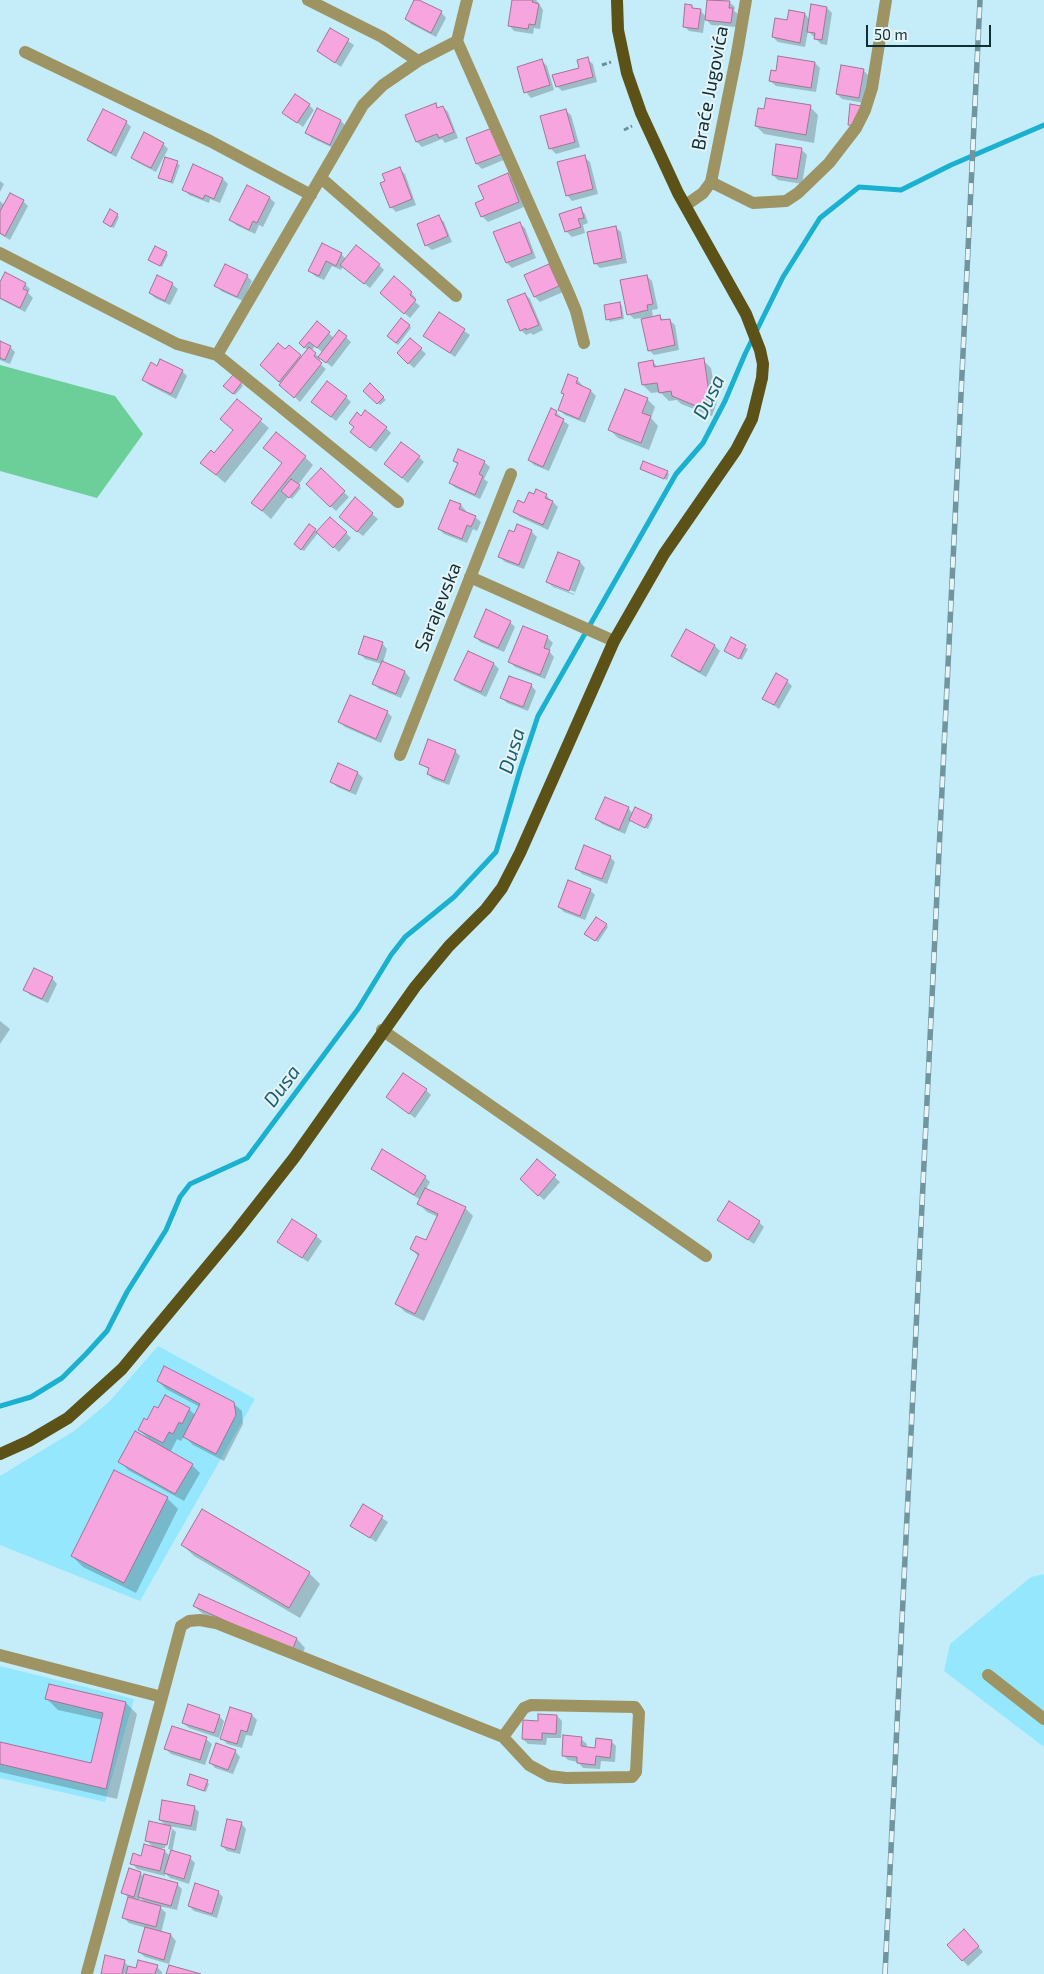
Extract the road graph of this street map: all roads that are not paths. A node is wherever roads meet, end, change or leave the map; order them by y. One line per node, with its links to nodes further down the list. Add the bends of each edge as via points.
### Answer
1 (308, 0): 8 (street, via 382,38)
2 (467, 0): 6 (street)
3 (617, 0): 12 (main road, via 618,30 627,73 644,120)
4 (746, 0): 10 (street, Braće Jugovića)
5 (886, 0): 10 (street, via 872,88 865,110 856,128 828,162 786,201 754,203)
6 (457, 41): 8 (street); 15 (street, via 570,294)
7 (25, 52): 11 (street, via 210,141)
8 (418, 61): 9 (street, via 383,85 363,105)
9 (321, 178): 11 (street); 14 (street)
10 (711, 182): 12 (street, via 703,193)
11 (311, 195): 16 (street)
12 (686, 205): 20 (main road, via 746,314 760,350 762,378 752,419 736,450 664,554)
13 (0, 253): 16 (street, via 177,344)
14 (456, 296)
15 (584, 343)
16 (217, 355): 18 (street)
17 (511, 474): 19 (street, Sarajevska)
18 (398, 502)
19 (470, 577): 20 (street); 21 (street, Sarajevska)
20 (614, 641): 22 (main road, via 502,888 486,910 414,987)
21 (400, 755)
22 (382, 1030): 23 (street); 24 (main road, via 294,1158 122,1369 68,1418)
23 (706, 1256)
24 (0, 1454)
25 (0, 1655): 27 (street)
26 (988, 1675): 28 (street)
27 (162, 1697): 29 (street, via 181,1626 200,1620 216,1623); 30 (street)
28 (1044, 1719)
29 (503, 1737): 29 (street, via 529,1765 549,1776 632,1777 636,1772 639,1713 635,1707 531,1705 524,1708)
30 (87, 1973)

